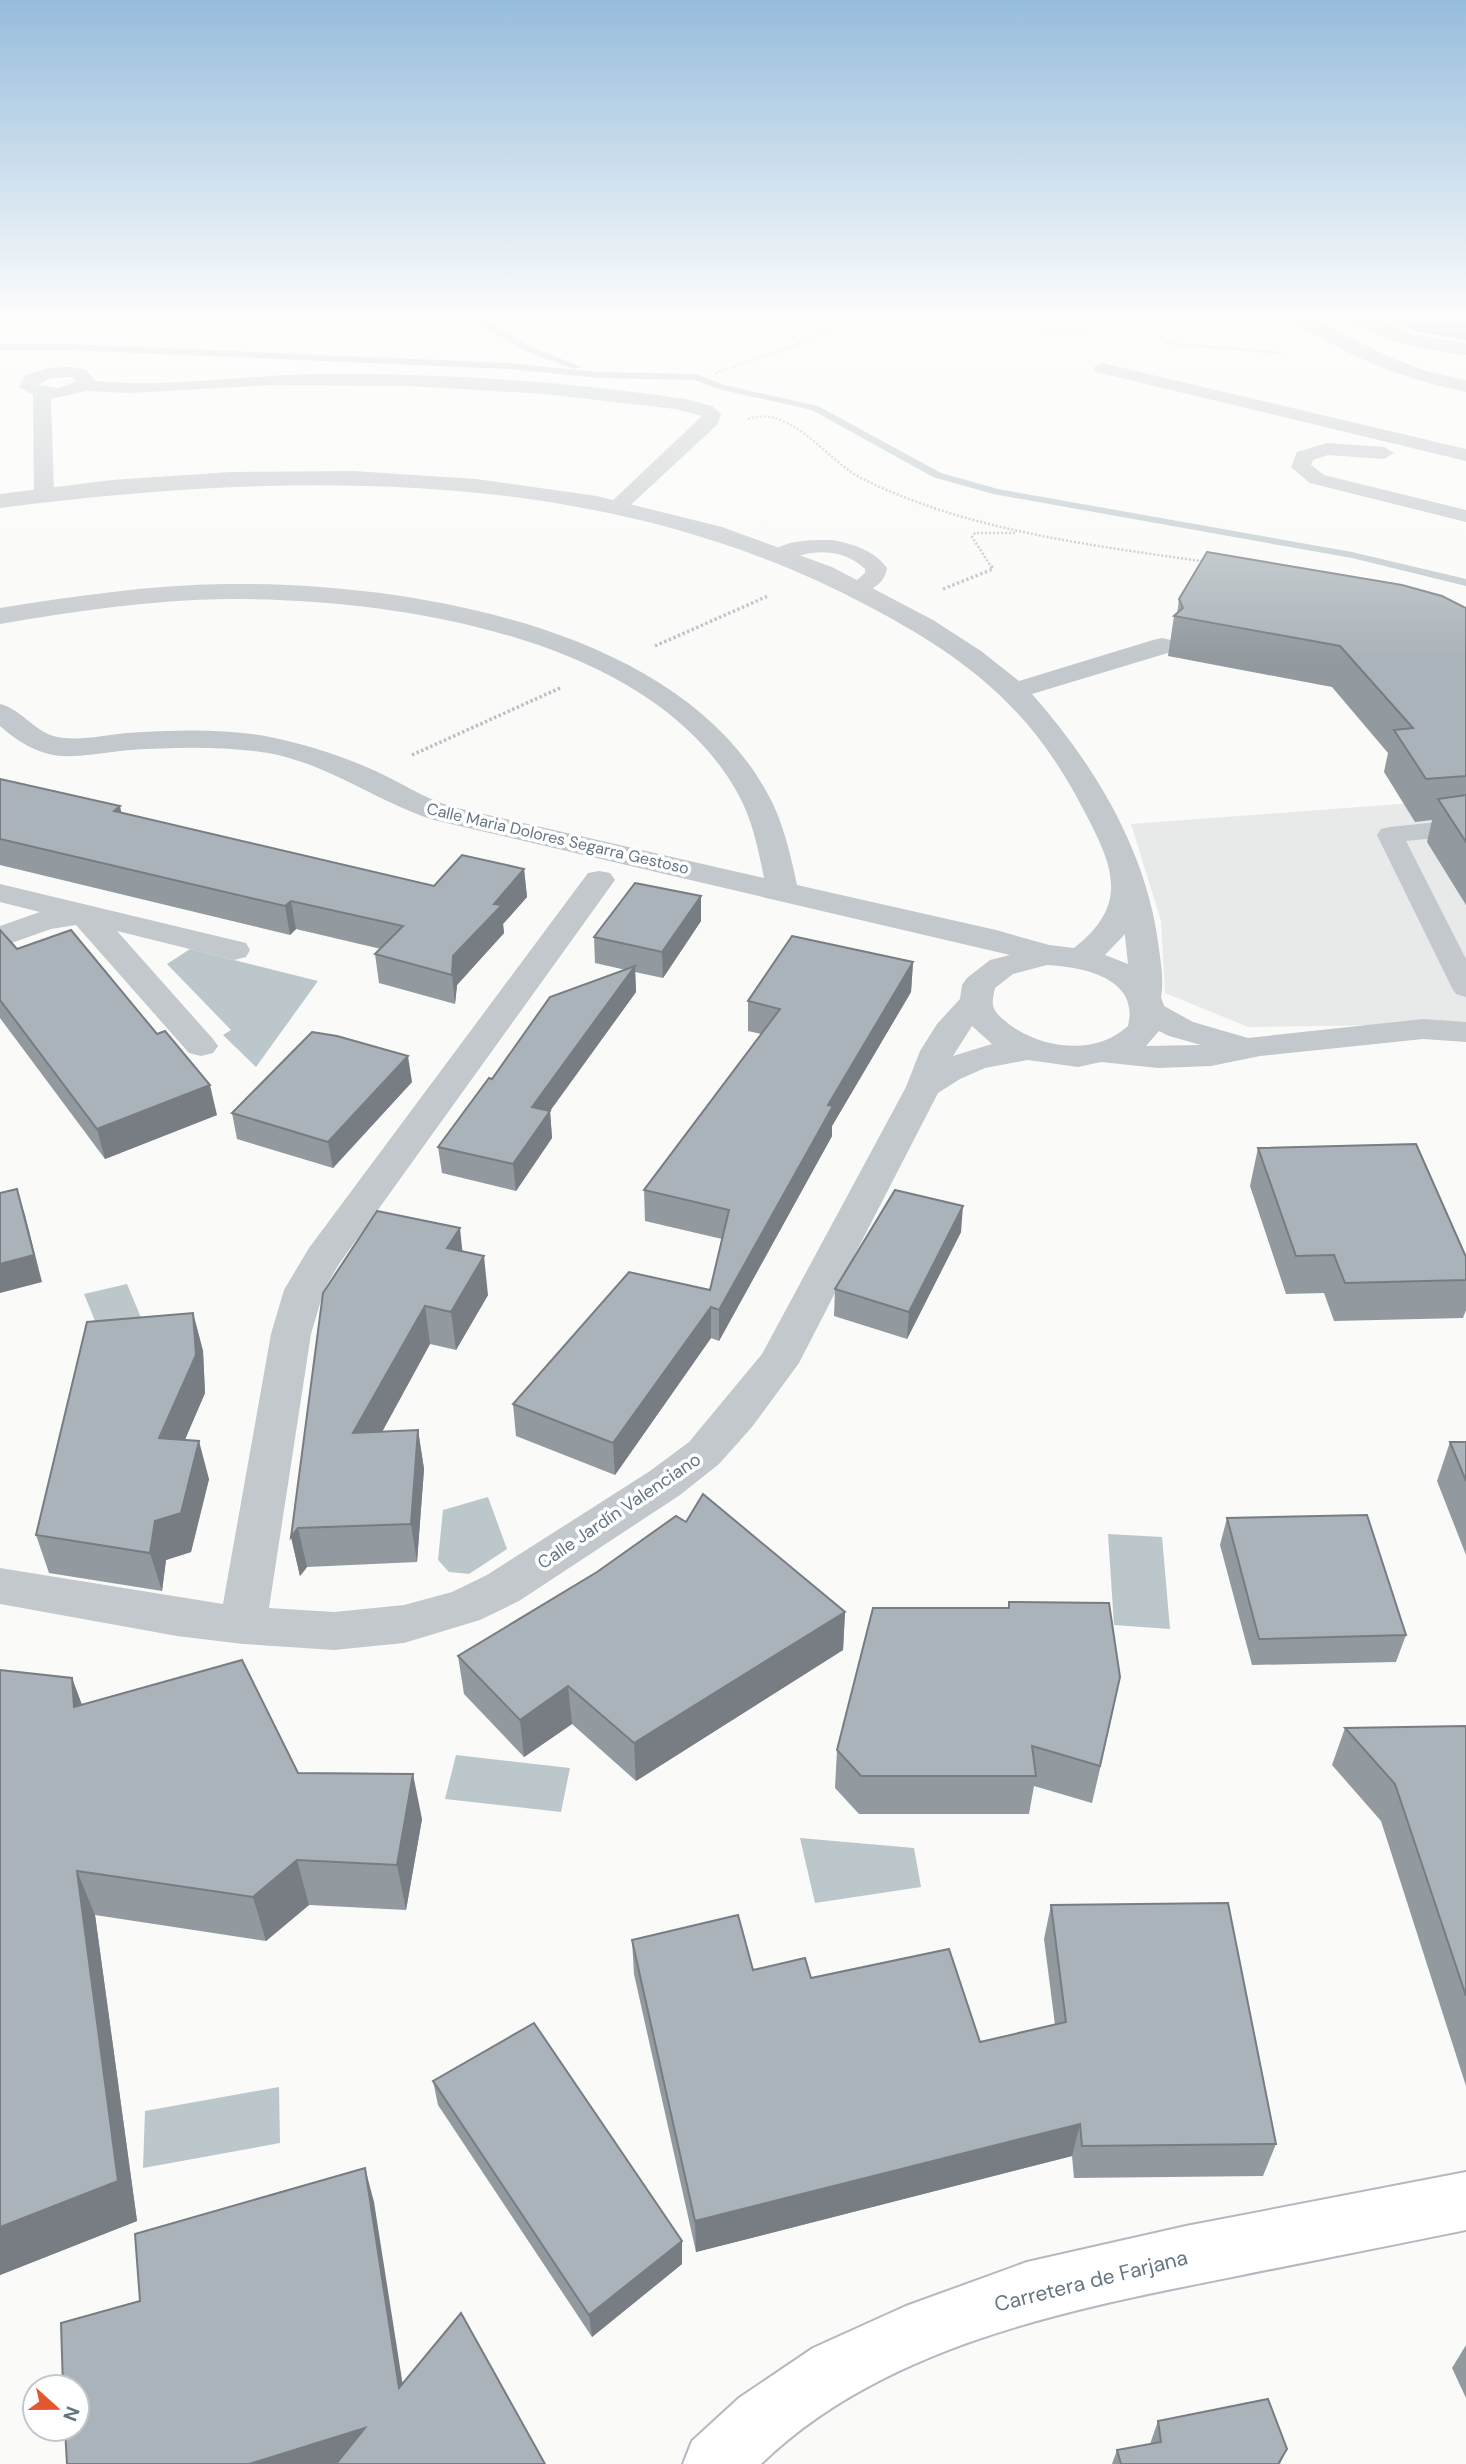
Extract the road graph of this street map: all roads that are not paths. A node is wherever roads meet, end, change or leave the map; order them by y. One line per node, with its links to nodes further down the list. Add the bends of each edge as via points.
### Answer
1 (43, 430): 6 (lane)
2 (700, 430): 8 (lane)
3 (1358, 430): 4 (lane)
4 (1466, 456)
5 (1466, 465): 9 (lane, via 1358,449 1327,449 1304,456 1301,467 1317,479)
6 (44, 494): 7 (street); 8 (street, via 225,479 324,477 482,488)
7 (0, 501)
8 (616, 508): 12 (street, via 782,554 860,587 969,655)
9 (1466, 516)
10 (0, 616): 17 (street, via 190,593 324,594 449,611 561,644 647,687 715,744 751,791 766,823)
11 (1163, 646): 12 (street)
12 (1013, 691): 16 (street, via 1086,786)
13 (0, 712): 17 (street, Calle Maria Dolores Segarra Gestoso, via 29,737 61,747 163,740 268,745 319,758 413,804 444,814)
14 (1466, 827): 24 (lane, via 1390,835)
15 (599, 880): 34 (street, via 323,1257 304,1290 291,1334)
16 (1128, 881): 23 (street, via 1127,902 1119,922); 26 (street, via 1146,955)
17 (782, 891): 22 (street, Calle Maria Dolores Segarra Gestoso)
18 (0, 893): 19 (street)
19 (84, 914): 20 (street, via 44,921); 21 (street); 28 (street)
20 (0, 937)
21 (234, 950)
22 (1046, 955): 23 (street); 25 (street, via 1017,959 993,970 978,985)
23 (1082, 958): 26 (street, via 1120,972)
24 (1466, 988)
25 (975, 1003): 30 (street, via 982,1021 1000,1038); 32 (street, Calle Jardín Valenciano, via 944,1037)
26 (1147, 1003): 29 (street, via 1181,1029 1219,1041); 31 (street, via 1144,1029 1128,1043)
27 (1466, 1032): 29 (street, via 1423,1029)
28 (201, 1046)
29 (1260, 1046): 31 (street, via 1184,1056)
30 (1027, 1050): 31 (street, via 1066,1056); 32 (street, Calle Jardín Valenciano, via 968,1060)
31 (1105, 1053)
32 (924, 1087): 34 (street, Calle Jardín Valenciano, via 778,1363 704,1453 540,1566 464,1607 404,1624 334,1631)
33 (0, 1586): 34 (street, Calle Jardín Valenciano)
34 (243, 1625)
35 (1466, 2201): 36 (main road, Carretera de Farjana, via 1027,2292 906,2337 835,2370 761,2420)
36 (715, 2464)

